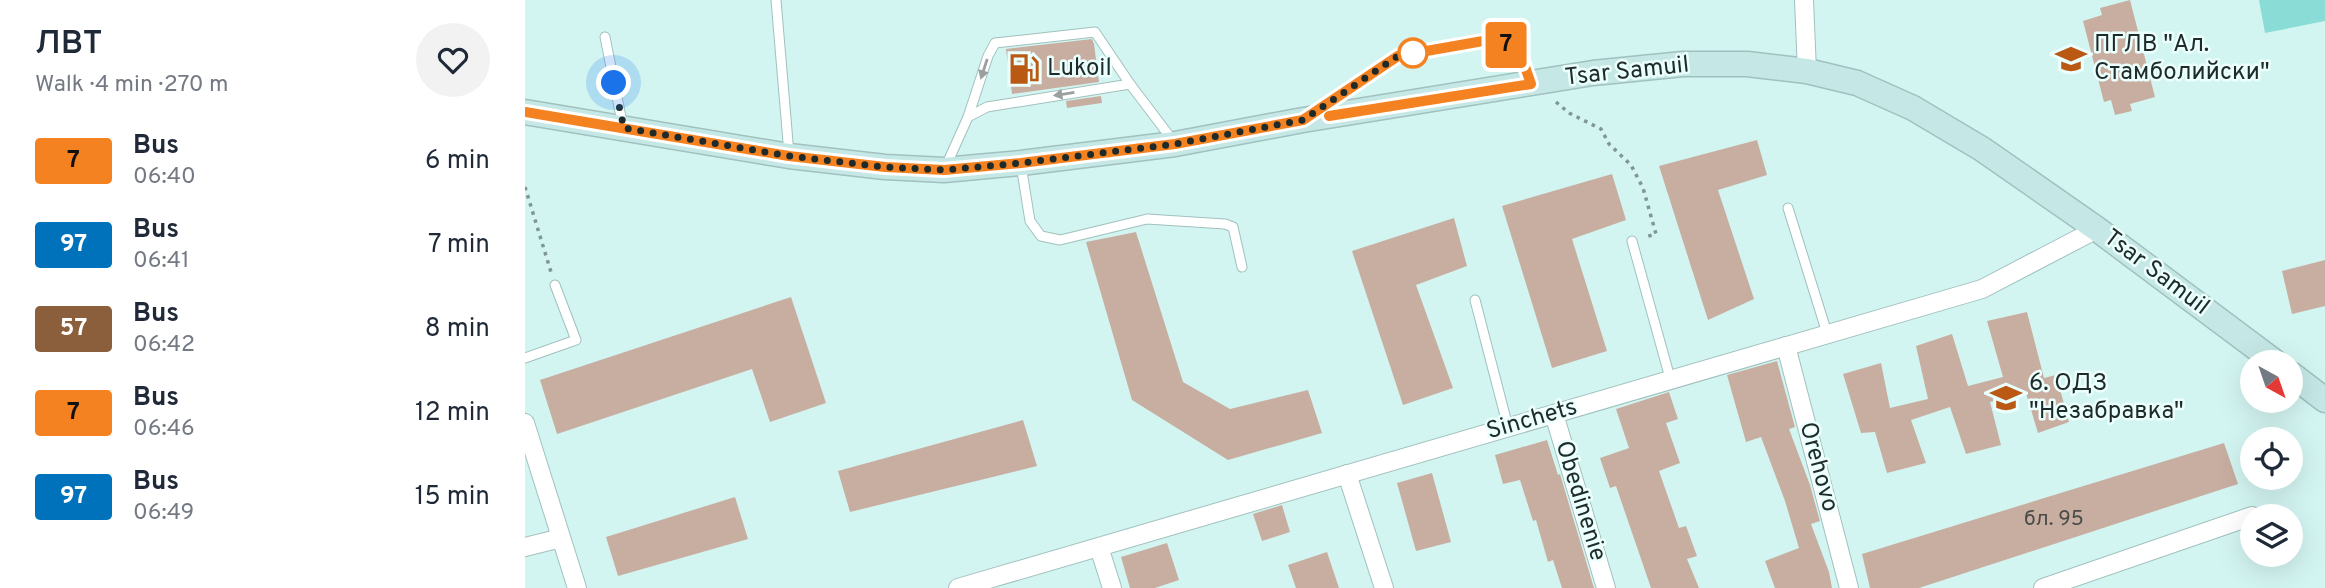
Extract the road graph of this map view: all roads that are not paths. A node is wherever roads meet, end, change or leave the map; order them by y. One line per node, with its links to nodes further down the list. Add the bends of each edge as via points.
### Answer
1 (785, 0): 3 (lane)
2 (1804, 0): 5 (street)
3 (776, 3): 13 (lane)
4 (605, 37): 11 (lane)
5 (1807, 71): 6 (street, Tsar Samuil, via 1747,64 1683,64); 17 (street, Tsar Samuil, via 1857,83 1913,108 1982,149)
6 (1541, 82): 10 (street, Tsar Samuil); 10 (lane, via 1508,45 1483,41 1398,56)
7 (1130, 84): 9 (lane, one-way to 9, via 987,107); 9 (lane, one-way to 9, via 1095,33 995,43); 12 (lane)
8 (525, 112): 11 (street, Tsar Samuil)
9 (968, 117): 15 (lane)
10 (1303, 120): 12 (street, Tsar Samuil)
11 (624, 128): 13 (street, Tsar Samuil)
12 (1175, 144): 14 (street, Tsar Samuil)
13 (789, 156): 15 (street, Tsar Samuil)
14 (1021, 163): 15 (street, Tsar Samuil); 19 (lane, via 1030,221 1041,236 1060,240 1147,219 1225,224 1233,228)
15 (944, 170)
16 (1788, 208): 22 (lane)
17 (2097, 229): 22 (street, Sinchets, via 1982,289); 24 (street, Tsar Samuil)
18 (1632, 241): 26 (lane)
19 (1243, 267)
20 (555, 285): 25 (lane, via 576,340)
21 (1475, 300): 31 (lane)
22 (1827, 333): 23 (street, Sinchets)
23 (1786, 346): 26 (street, Sinchets); 42 (street, Orehovo)
24 (2258, 350)
25 (525, 358)
26 (1670, 378): 29 (street, Sinchets)
27 (2303, 383): 28 (street)
28 (2325, 400)
29 (1554, 414): 31 (street, Sinchets); 41 (street, Obedinenie)
30 (525, 423): 34 (street)
31 (1508, 426): 32 (street, Sinchets)
32 (1347, 474): 36 (street, Sinchets); 40 (street)
33 (2240, 521): 43 (street)
34 (561, 538): 35 (street); 37 (street)
35 (525, 547)
36 (1099, 547): 38 (street, Sinchets); 39 (street)
37 (577, 588)
38 (958, 588)
39 (1112, 588)
40 (1384, 588)
41 (1606, 588)
42 (1849, 588)
43 (2043, 588)

